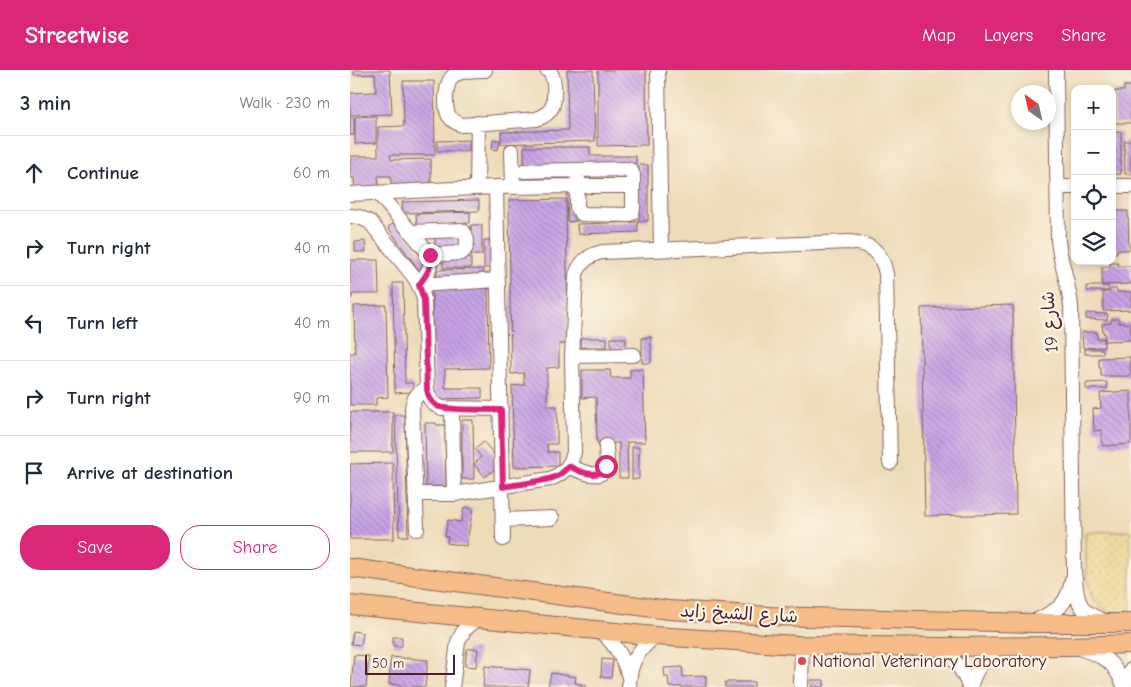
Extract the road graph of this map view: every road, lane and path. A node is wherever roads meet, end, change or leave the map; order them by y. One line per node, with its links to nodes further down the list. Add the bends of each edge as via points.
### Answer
1 (485, 70): 5 (street, via 460,71 451,78 447,88 447,110 452,120 462,125)
2 (547, 70): 5 (street, via 554,80 554,100 543,117)
3 (658, 70): 23 (street)
4 (1056, 70): 15 (street, شارع 19)
5 (478, 124): 17 (street)
6 (512, 152): 14 (street)
7 (578, 170): 8 (street); 9 (street); 10 (street, via 628,169 633,175)
8 (524, 171)
9 (577, 186): 10 (street); 10 (street, via 577,207 585,215 632,213); 14 (street)
10 (633, 186)
11 (1116, 186): 12 (street)
12 (1131, 186)
13 (496, 187): 14 (street); 17 (street); 25 (street)
14 (513, 187)
15 (1058, 187): 16 (street); 43 (street, شارع 19, via 1059,251 1071,306)
16 (1071, 187)
17 (477, 188): 18 (street)
18 (378, 193): 19 (street); 22 (street)
19 (357, 194): 21 (street)
20 (350, 216): 21 (street)
21 (365, 219): 26 (street, via 374,226)
22 (411, 232): 24 (street); 24 (street, via 465,232 466,248 461,253)
23 (661, 250): 28 (street, via 602,252 581,264 575,281); 33 (street, via 849,242 858,242 875,250 885,265 886,274)
24 (430, 255): 26 (street, via 432,263)
25 (498, 280): 26 (street); 30 (street)
26 (419, 285): 29 (street, via 424,300)
27 (634, 355): 28 (street)
28 (572, 356): 34 (street, via 574,452)
29 (427, 389): 30 (street, via 430,399 442,408); 36 (street, via 419,393 412,404)
30 (501, 410): 35 (street)
31 (452, 415): 37 (street)
32 (606, 446): 34 (street, via 606,466 600,474 589,474)
33 (890, 463)
34 (569, 466): 35 (street, via 550,479)
35 (503, 487): 37 (street); 39 (street)
36 (416, 494): 37 (street); 40 (street)
37 (454, 494)
38 (552, 518): 39 (street)
39 (503, 520): 41 (street)
40 (417, 529)
41 (503, 539)
42 (352, 568): 46 (main road, شارع الشيخ زايد, via 669,610 770,616)
43 (1074, 572): 46 (street, via 1064,602 1055,611); 47 (street, via 1082,608 1093,617)
44 (350, 604): 45 (main road, شارع الشيخ زايد)
45 (478, 618): 49 (main road, شارع الشيخ زايد); 58 (street, via 464,630 458,642)
46 (1033, 622): 47 (main road, شارع الشيخ زايد)
47 (1109, 623): 48 (main road, شارع الشيخ زايد)
48 (1131, 623)
49 (601, 631): 50 (main road, شارع الشيخ زايد); 57 (street, via 621,655)
50 (655, 636): 52 (main road, شارع الشيخ زايد); 57 (street, via 637,654)
51 (1131, 644): 54 (main road, شارع الشيخ زايد)
52 (802, 645): 55 (main road, شارع الشيخ زايد); 59 (street)
53 (999, 646): 54 (main road, شارع الشيخ زايد); 55 (main road, شارع الشيخ زايد); 60 (street, via 982,660)
54 (1071, 646): 61 (street, via 1108,660)
55 (939, 647): 60 (street, via 955,660)
56 (1131, 670): 61 (street)
57 (629, 682)
58 (452, 687)
59 (801, 687)
60 (970, 687)
61 (1125, 687)

